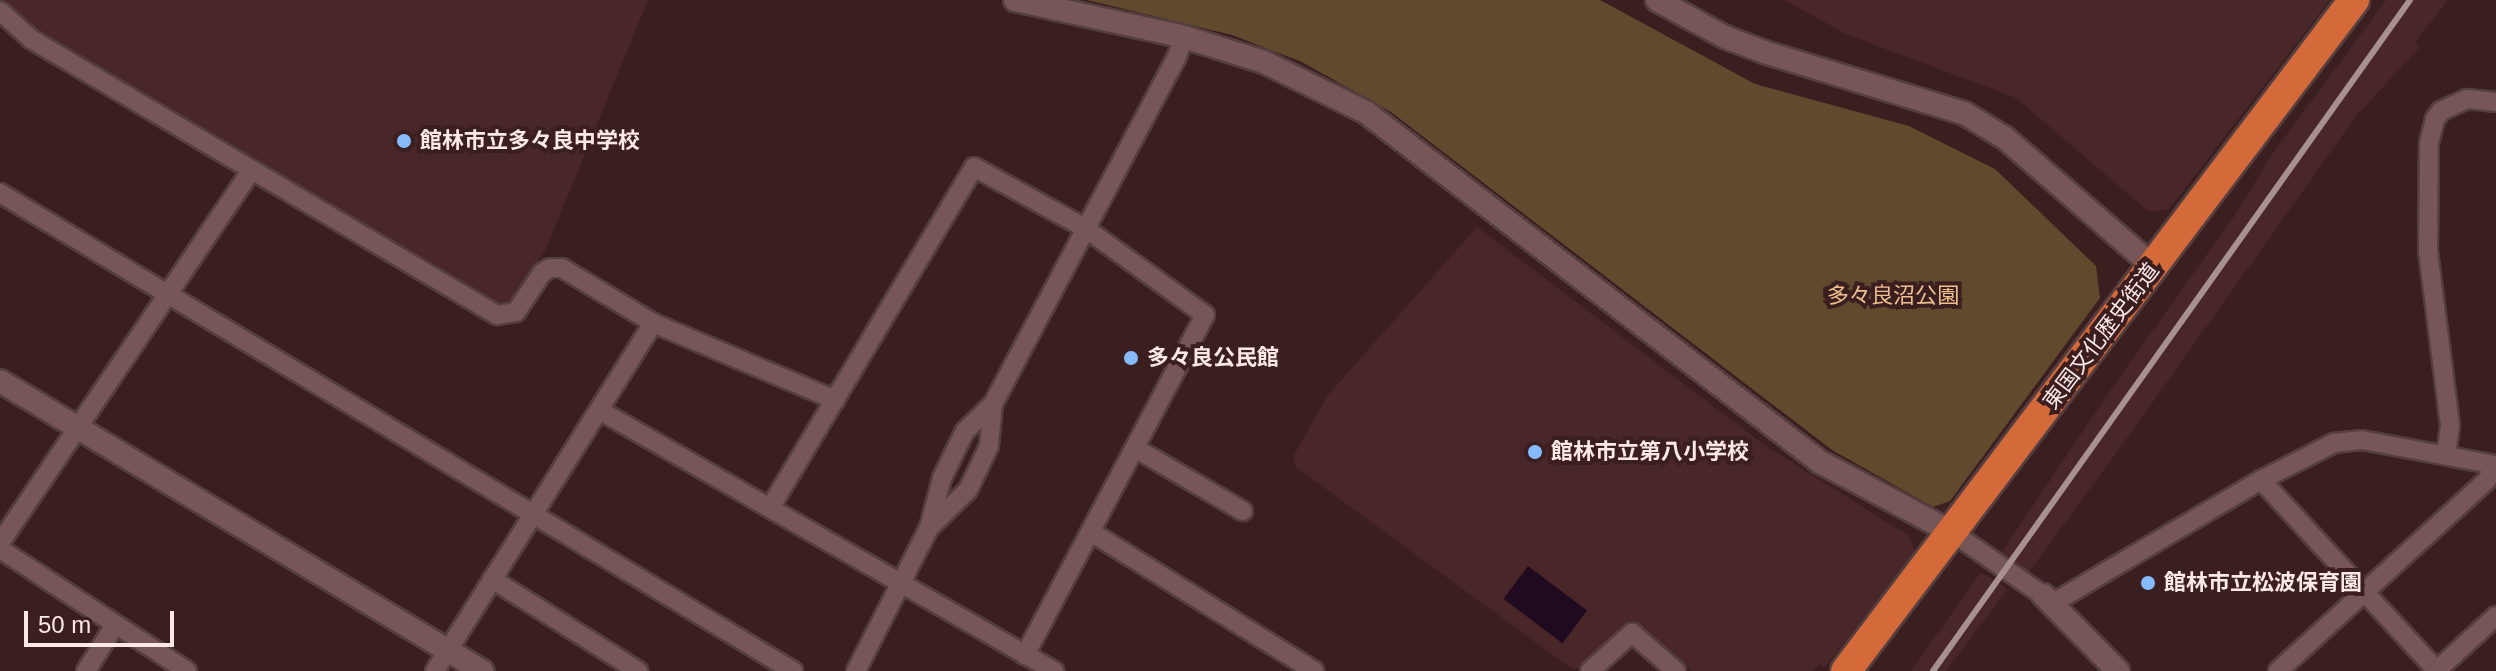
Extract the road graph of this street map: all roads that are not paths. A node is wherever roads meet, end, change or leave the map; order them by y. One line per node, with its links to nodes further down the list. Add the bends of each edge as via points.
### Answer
1 (1015, 0): 5 (street)
2 (1657, 0): 10 (street, via 1764,52 1964,113 2005,138)
3 (2354, 0): 10 (highway, 東国文化歴史街道)
4 (0, 11): 7 (street, via 31,39)
5 (1184, 37): 9 (street); 27 (street, via 1264,62 1367,113 1820,462)
6 (2496, 102): 19 (street, via 2467,99 2441,111 2429,143 2428,251 2450,425)
7 (252, 170): 11 (street); 12 (street, via 497,315 516,312 542,273 562,268)
8 (0, 193): 11 (street)
9 (1085, 228): 14 (street, via 974,167); 15 (street); 18 (street, via 1205,315)
10 (2154, 267): 27 (highway, 東国文化歴史街道)
11 (169, 298): 17 (street); 24 (street)
12 (653, 323): 14 (street); 16 (street)
13 (0, 381): 17 (street)
14 (835, 400): 22 (street)
15 (993, 404): 25 (street, via 965,431 942,478); 25 (street, via 989,446 968,490)
16 (599, 410): 22 (street); 24 (street)
17 (78, 428): 28 (street); 36 (street)
18 (1135, 448): 23 (street); 26 (street)
19 (2446, 455): 20 (street); 21 (street, via 2362,440 2334,443)
20 (2495, 465): 32 (street, via 2487,480)
21 (2261, 480): 32 (street); 33 (street)
22 (770, 508): 31 (street)
23 (1243, 511)
24 (532, 513): 30 (street); 43 (street)
25 (929, 528): 31 (street)
26 (1091, 532): 37 (street); 46 (street)
27 (1953, 533): 33 (street); 49 (highway, 東国文化歴史街道)
28 (0, 543)
29 (0, 549): 35 (street)
30 (492, 579): 36 (street); 42 (street)
31 (899, 584): 37 (street); 44 (street)
32 (2364, 592): 51 (street); 52 (street)
33 (2048, 599): 50 (street)
34 (2496, 616): 52 (street)
35 (115, 625): 38 (street); 39 (street)
36 (447, 650): 40 (street); 41 (street)
37 (1025, 655): 45 (street)
38 (86, 671)
39 (187, 671)
40 (435, 671)
41 (482, 671)
42 (638, 671)
43 (793, 671)
44 (856, 671)
45 (1054, 671)
46 (1314, 671)
47 (1590, 671): 48 (street, via 1632,633)
48 (1676, 671)
49 (1846, 671)
50 (2118, 671)
51 (2278, 671)
52 (2437, 671)

